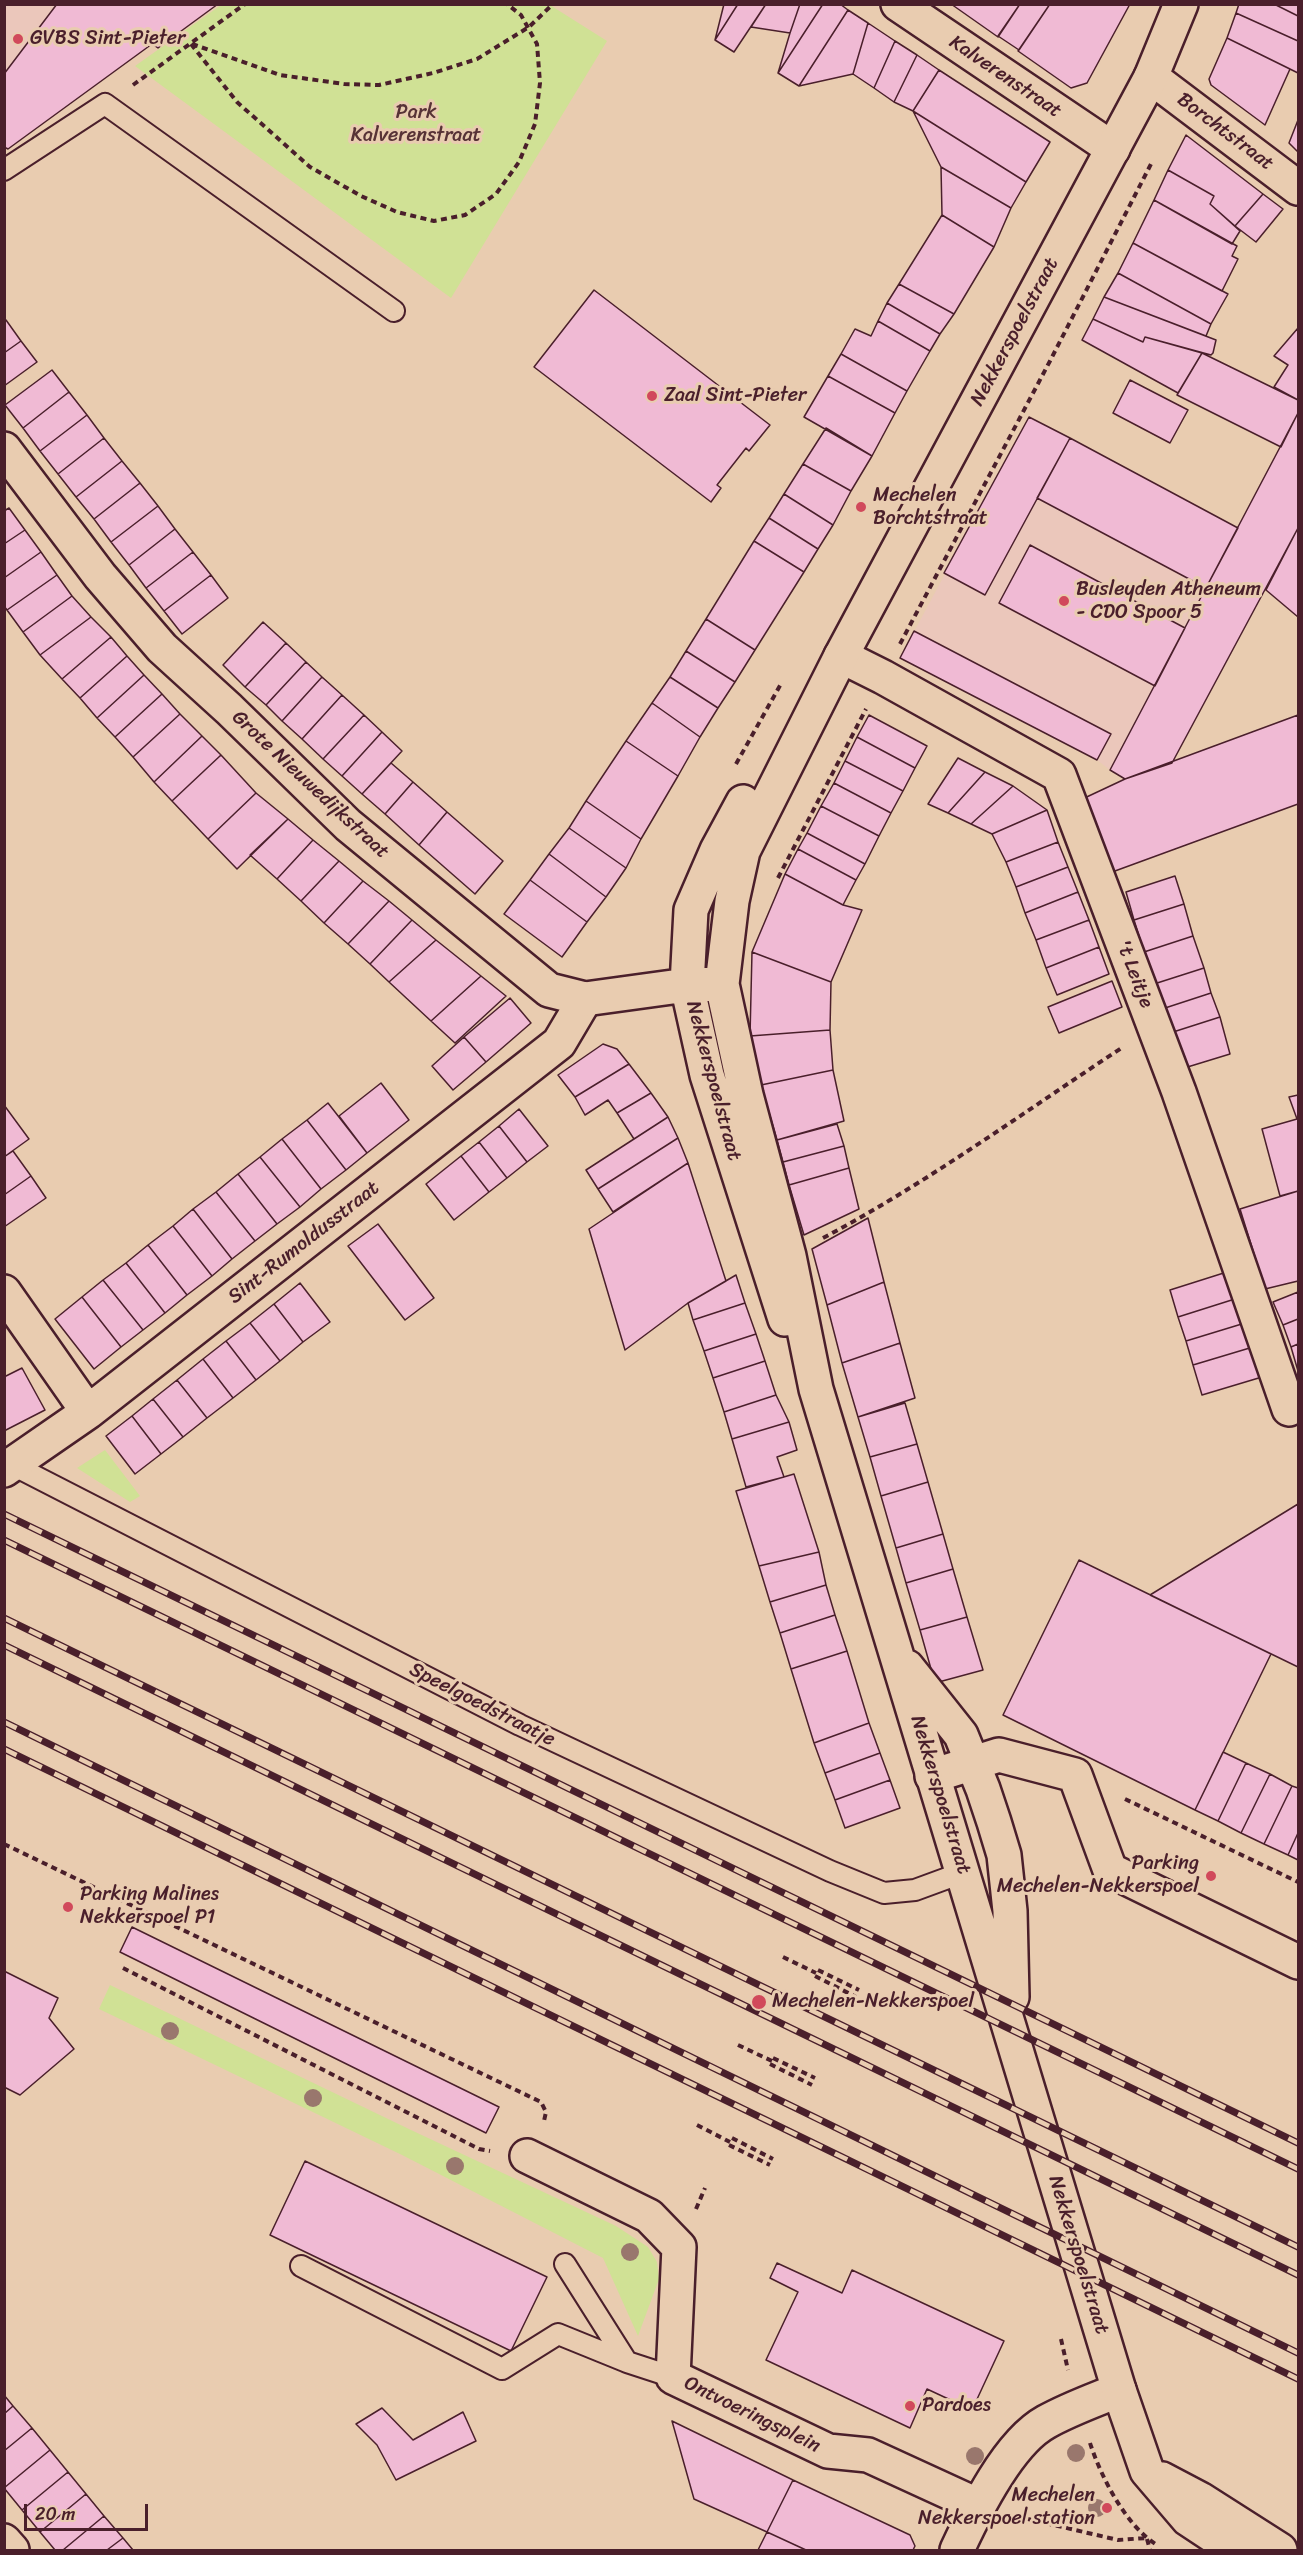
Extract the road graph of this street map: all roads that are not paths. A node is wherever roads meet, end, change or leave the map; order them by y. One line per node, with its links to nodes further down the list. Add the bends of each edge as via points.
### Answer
1 (897, 4): 4 (main road, Kalverenstraat)
2 (1181, 4): 3 (main road, Nekkerspoelstraat)
3 (1151, 77): 4 (main road, Nekkerspoelstraat); 6 (main road, Borchtstraat)
4 (1113, 149): 9 (main road, Nekkerspoelstraat)
5 (4, 170): 7 (lane, via 105,104)
6 (1299, 188)
7 (394, 311)
8 (4, 449): 12 (main road, Grote Nieuwedijkstraat, via 100,576 162,648 348,825 549,990)
9 (841, 656): 10 (main road, Nekkerspoelstraat, via 742,851); 11 (main road, Nekkerspoelstraat, via 762,768 717,850 691,909); 15 (main road, 't Leitje, via 1059,776 1154,1026)
10 (722, 984): 11 (main road, Grote Nieuwedijkstraat); 14 (main road, Nekkerspoelstraat, via 746,1095 789,1256)
11 (687, 985): 12 (main road, Grote Nieuwedijkstraat); 14 (main road, Nekkerspoelstraat, via 707,1075 776,1297)
12 (585, 999): 16 (main road, Sint-Rumoldusstraat, via 558,1043)
13 (4, 1292): 16 (main road)
14 (816, 1389): 18 (main road, Nekkerspoelstraat)
15 (1289, 1408)
16 (88, 1412): 17 (main road, Sint-Rumoldusstraat)
17 (9, 1467): 21 (lane, Speelgoedstraatje, via 520,1725 830,1871 884,1893 915,1890)
18 (898, 1655): 19 (main road, Nekkerspoelstraat, via 961,1735); 20 (main road, Nekkerspoelstraat)
19 (972, 1761): 20 (main road); 22 (main road, via 999,1755 1075,1775 1110,1870); 23 (main road, Nekkerspoelstraat, via 1004,1855 1010,1911)
20 (932, 1776): 21 (main road, Nekkerspoelstraat)
21 (964, 1872): 23 (main road, Nekkerspoelstraat)
22 (1299, 1962)
23 (1012, 2038): 29 (main road, Nekkerspoelstraat)
24 (527, 2156): 28 (main road, Ontvoeringsplein, via 650,2216 679,2247)
25 (565, 2264): 27 (lane)
26 (301, 2266): 27 (lane, via 502,2369 558,2334)
27 (627, 2362): 28 (lane)
28 (673, 2377): 31 (main road, Ontvoeringsplein, via 828,2451 868,2455)
29 (1119, 2390): 30 (main road, Nekkerspoelstraat); 31 (main road, via 1044,2423 1021,2443)
30 (1147, 2471): 33 (main road); 36 (main road, Nekkerspoelstraat, via 1188,2519)
31 (977, 2505): 35 (main road)
32 (4, 2541): 34 (main road)
33 (1276, 2547)
34 (12, 2550)
35 (957, 2550)
36 (1235, 2550)

